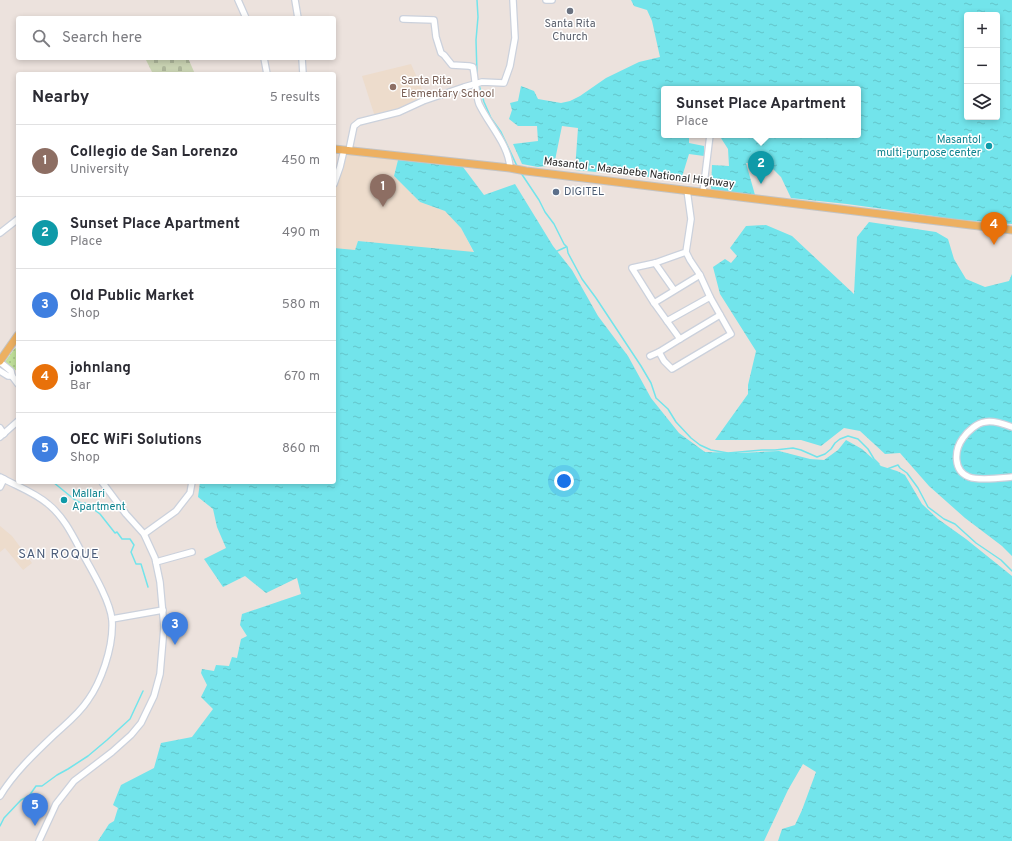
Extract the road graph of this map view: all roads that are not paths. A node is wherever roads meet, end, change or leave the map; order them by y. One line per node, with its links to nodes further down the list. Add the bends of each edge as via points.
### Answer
1 (238, 0): 6 (street)
2 (295, 0): 7 (street)
3 (513, 0): 13 (street, via 516,38 504,83)
4 (546, 0): 5 (street)
5 (552, 0)
6 (245, 16)
7 (298, 16)
8 (403, 19): 13 (street, via 434,20 441,53 452,65 473,67)
9 (264, 60): 11 (street)
10 (302, 60): 12 (street)
11 (267, 72)
12 (303, 72)
13 (479, 83): 16 (street, via 398,112 359,122 354,126); 17 (street, via 478,102 506,150)
14 (710, 138): 20 (street)
15 (336, 149): 16 (main road, Masantol - Macabebe National Highway)
16 (346, 150): 17 (main road, Masantol - Macabebe National Highway); 18 (street)
17 (512, 168): 19 (main road, Masantol - Macabebe National Highway)
18 (336, 178)
19 (687, 190): 20 (main road, Masantol - Macabebe National Highway); 25 (street, via 691,219)
20 (703, 192): 23 (main road, Masantol - Macabebe National Highway)
21 (16, 221): 24 (street)
22 (0, 223): 24 (street)
23 (1012, 230)
24 (2, 232)
25 (686, 252): 26 (street); 27 (street)
26 (655, 263): 28 (street); 30 (street, via 632,268)
27 (700, 275): 28 (street); 29 (street)
28 (674, 290): 30 (street)
29 (710, 297): 31 (street); 32 (street)
30 (654, 303): 32 (street)
31 (720, 315): 34 (street); 35 (street, via 731,334 672,369)
32 (667, 321): 34 (street)
33 (16, 338): 37 (main road)
34 (680, 339): 35 (street)
35 (659, 352): 36 (street)
36 (650, 356)
37 (0, 361): 39 (street, via 11,371)
38 (0, 372): 39 (street)
39 (12, 376): 40 (street)
40 (16, 381)
41 (16, 423): 44 (street)
42 (1012, 427): 45 (street, via 992,421 978,425 963,437 956,461 961,472 970,477)
43 (0, 428): 44 (street)
44 (2, 435)
45 (1012, 477)
46 (2, 478): 49 (street); 54 (street, via 47,503 61,516 98,583)
47 (104, 484): 50 (street)
48 (192, 484): 50 (street, via 190,493 176,512)
49 (0, 487)
50 (144, 534): 52 (street)
51 (192, 552): 52 (street)
52 (156, 562): 53 (street)
53 (163, 610): 54 (street); 56 (street, via 160,674 154,696 141,723 112,752 74,781 56,804)
54 (112, 619): 55 (street, via 109,651 88,701 18,772)
55 (0, 796)
56 (39, 841)

